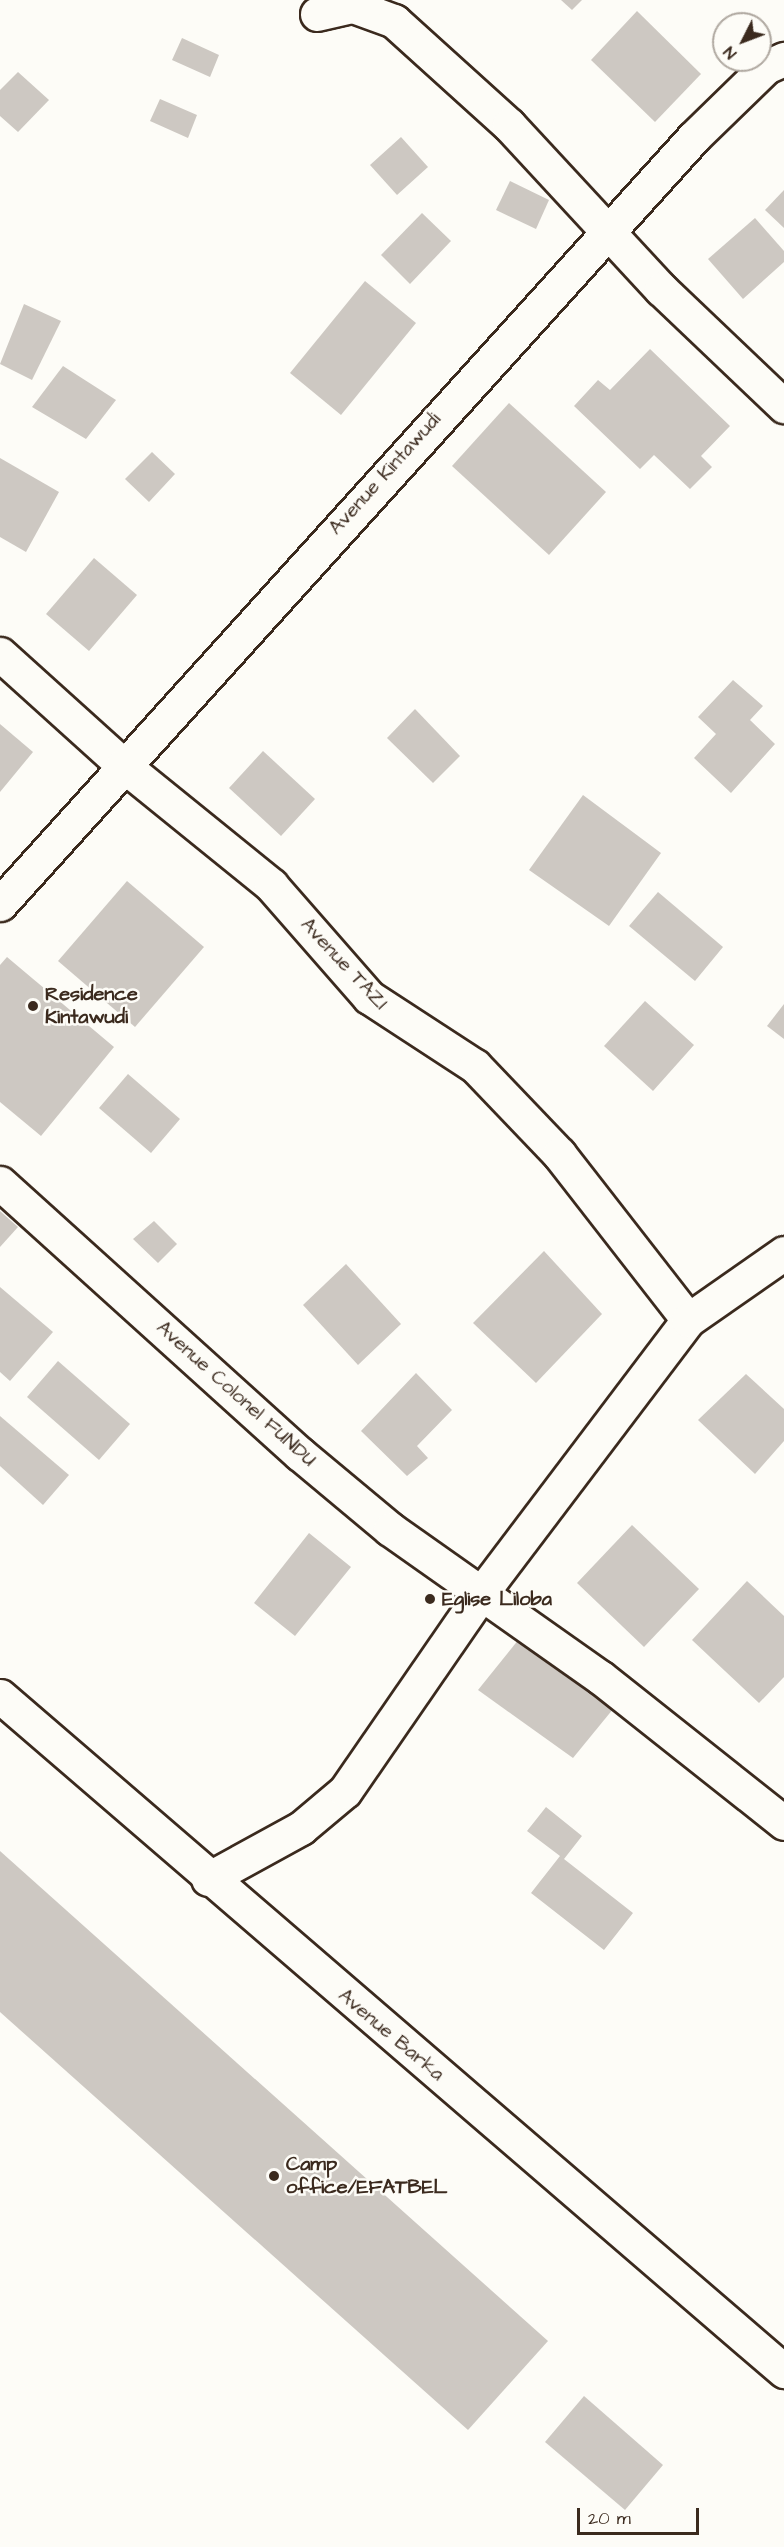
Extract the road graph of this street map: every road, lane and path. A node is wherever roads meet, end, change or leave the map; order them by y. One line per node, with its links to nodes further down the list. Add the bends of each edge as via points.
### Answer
1 (317, 14): 3 (street, via 353,6 394,21 509,125)
2 (784, 59): 3 (street, Avenue Kintawudi, via 765,67 736,94)
3 (610, 231): 4 (street, via 661,289); 6 (street, Avenue Kintawudi)
4 (784, 406)
5 (0, 654): 6 (street, Avenue TAZI)
6 (123, 765): 7 (street, Avenue Kintawudi); 10 (street, Avenue TAZI, via 271,885 369,998 475,1066 559,1154)
7 (0, 904)
8 (0, 1183): 11 (street, Avenue Colonel FUNDU, via 300,1454)
9 (784, 1253): 10 (street)
10 (688, 1320): 11 (street)
11 (480, 1595): 13 (street, Avenue Colonel FUNDU, via 600,1677); 14 (street, via 345,1791 301,1828)
12 (0, 1696): 14 (street, Avenue Barka)
13 (784, 1823)
14 (208, 1879): 15 (street, Avenue Barka)
15 (784, 2371)

